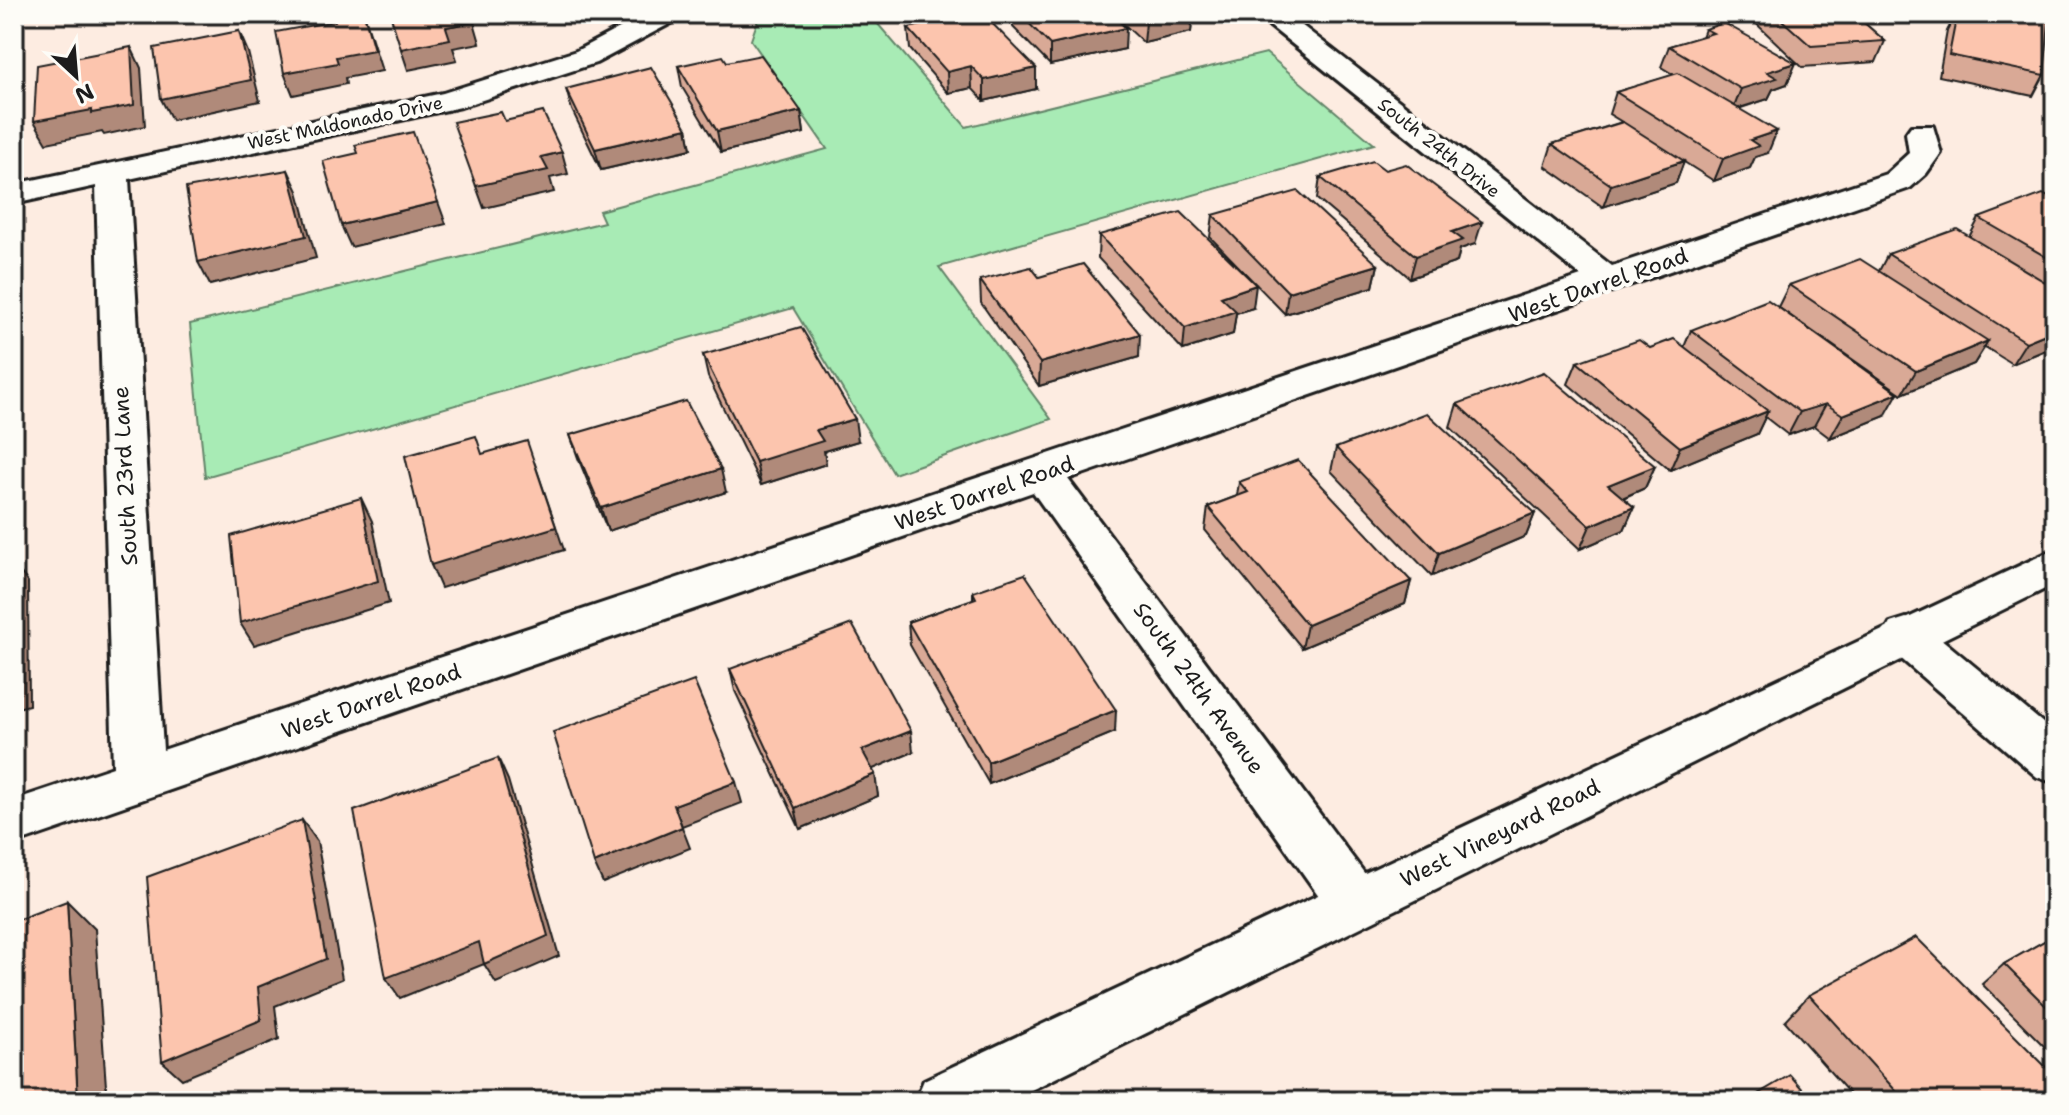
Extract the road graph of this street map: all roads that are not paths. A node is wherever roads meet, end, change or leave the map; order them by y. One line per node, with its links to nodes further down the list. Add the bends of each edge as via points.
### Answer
1 (1269, 14): 6 (street, South 24th Drive)
2 (665, 15): 4 (street, West Maldonado Drive, via 586,57 450,101)
3 (1922, 133): 6 (street, West Darrel Road, via 1925,153 1898,181)
4 (112, 173): 5 (street, West Maldonado Drive); 11 (street, South 23rd Lane)
5 (14, 194)
6 (1610, 281): 7 (street, West Darrel Road)
7 (1042, 474): 11 (street, West Darrel Road); 13 (street, South 24th Avenue)
8 (2055, 565): 9 (street, West Vineyard Road)
9 (1906, 636): 10 (street); 13 (street, West Vineyard Road)
10 (2055, 762)
11 (139, 780): 12 (street, West Darrel Road)
12 (14, 822)
13 (1355, 903): 14 (street, West Vineyard Road)
14 (945, 1101)

